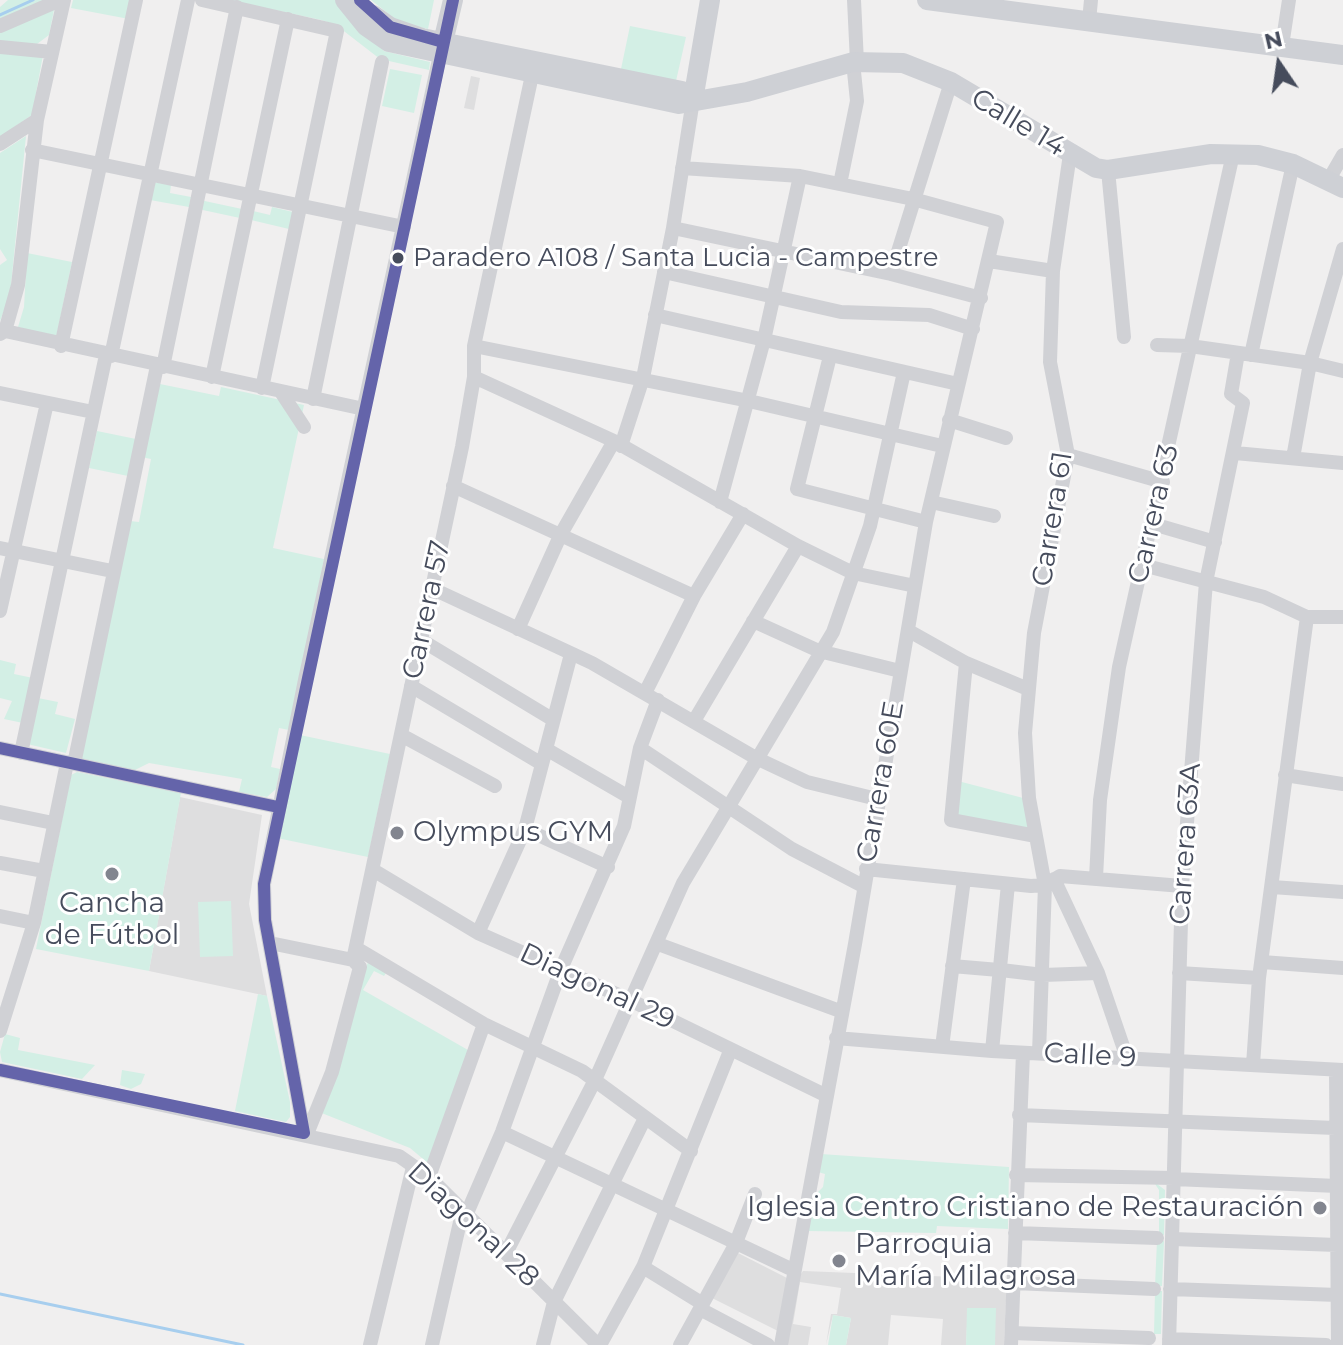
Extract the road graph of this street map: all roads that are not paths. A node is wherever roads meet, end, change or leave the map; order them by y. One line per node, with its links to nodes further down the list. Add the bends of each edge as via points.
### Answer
1 (62, 0): 17 (street); 21 (street)
2 (136, 0): 34 (street)
3 (188, 0): 38 (street)
4 (202, 0): 14 (street)
5 (345, 0): 20 (street, via 366,26 389,42)
6 (360, 0): 20 (street, via 390,27)
7 (453, 0): 20 (street)
8 (710, 0): 27 (street)
9 (854, 0): 24 (street)
10 (927, 0): 13 (street)
11 (1091, 0): 16 (street)
12 (1289, 0): 18 (street)
13 (981, 4): 16 (street)
14 (237, 7): 15 (street); 41 (street)
15 (288, 19): 43 (street); 45 (street, via 337,31)
16 (1089, 21): 18 (street)
17 (0, 26)
18 (1282, 46): 22 (street)
19 (0, 47): 21 (street)
20 (442, 48): 25 (street, Calle 14); 27 (street, Calle 14, via 682,91); 47 (street)
21 (52, 52): 28 (street)
22 (1343, 55)
23 (382, 62): 46 (street)
24 (855, 62): 26 (street, Calle 14, via 903,63); 27 (street, Calle 14, via 747,92); 40 (street, via 857,101)
25 (532, 75): 27 (street, Calle 14, via 679,104); 65 (street, Carrera 57)
26 (951, 82): 31 (street, Calle 14); 44 (street)
27 (693, 100): 36 (street)
28 (37, 120): 29 (street); 30 (street)
29 (0, 144)
30 (32, 150): 34 (street); 60 (street, via 18,285)
31 (1070, 154): 37 (street, Calle 14); 52 (street, Carrera 61)
32 (1233, 154): 35 (street); 37 (street); 66 (street, Carrera 63)
33 (1343, 155): 42 (street)
34 (99, 163): 38 (street); 64 (street)
35 (1293, 164): 42 (street); 67 (street, Carrera 63A)
36 (682, 168): 39 (street); 48 (street)
37 (1108, 170): 61 (street)
38 (149, 175): 41 (street); 68 (street)
39 (800, 176): 40 (street); 50 (street)
40 (840, 184): 44 (street)
41 (200, 185): 43 (street); 71 (street)
42 (1335, 185)
43 (251, 197): 45 (street); 74 (street)
44 (913, 199): 51 (street, Carrera 60E, via 997,222); 54 (street)
45 (300, 207): 46 (street); 78 (street)
46 (351, 217): 47 (street); 81 (street)
47 (404, 227): 84 (street)
48 (673, 228): 50 (street); 53 (street)
49 (1343, 249): 57 (street)
50 (784, 251): 54 (street); 56 (street)
51 (989, 261): 52 (street); 55 (street, Carrera 60E)
52 (1053, 271): 94 (street, Carrera 61, via 1050,362)
53 (664, 272): 56 (street); 58 (street)
54 (891, 274): 55 (street)
55 (981, 298): 59 (street, Carrera 60E)
56 (773, 299): 59 (street, via 841,312 929,315); 62 (street)
57 (1336, 304): 70 (street)
58 (655, 315): 62 (street); 76 (street)
59 (973, 329): 77 (street, Carrera 60E)
60 (2, 332): 64 (street)
61 (1124, 337)
62 (764, 340): 69 (street); 82 (street)
63 (1157, 345): 66 (street)
64 (61, 346): 68 (street)
65 (474, 346): 75 (street, Carrera 57); 76 (street)
66 (1190, 346): 67 (street); 97 (street, Carrera 63)
67 (1244, 354): 70 (street); 93 (street, Carrera 63A, via 1231,394 1243,403)
68 (108, 356): 71 (street); 85 (street)
69 (830, 356): 73 (street); 86 (street)
70 (1310, 363): 72 (street); 95 (street)
71 (160, 366): 74 (street); 112 (street)
72 (1343, 371)
73 (904, 372): 77 (street); 89 (street)
74 (212, 377): 78 (street)
75 (474, 377): 91 (street); 98 (street, Carrera 57)
76 (643, 378): 82 (street); 91 (street)
77 (958, 384): 87 (street, Carrera 60E)
78 (262, 388): 79 (street)
79 (281, 392): 81 (street); 88 (street)
80 (0, 393): 83 (street)
81 (313, 399): 84 (street)
82 (749, 401): 86 (street); 99 (street)
83 (47, 403): 85 (street); 109 (street)
84 (364, 409): 146 (street)
85 (93, 412): 110 (street)
86 (816, 416): 89 (street); 101 (street, via 797,489)
87 (949, 420): 90 (street); 92 (street, Carrera 60E)
88 (304, 427)
89 (888, 433): 92 (street); 101 (street)
90 (1006, 438)
91 (617, 444): 99 (street); 106 (street)
92 (942, 446): 100 (street, Carrera 60E)
93 (1235, 453): 95 (street); 107 (street, Carrera 63A)
94 (1068, 455): 97 (street); 130 (street, Carrera 61)
95 (1293, 458): 96 (street)
96 (1343, 463)
97 (1163, 482): 105 (street, Carrera 63)
98 (453, 486): 106 (street); 116 (street, Carrera 57)
99 (720, 502): 102 (street)
100 (931, 502): 103 (street); 104 (street, Carrera 60E)
101 (872, 509): 104 (street); 113 (street)
102 (743, 514): 108 (street); 117 (street)
103 (994, 516)
104 (926, 522): 115 (street, Carrera 60E)
105 (1153, 524): 107 (street); 111 (street, Carrera 63)
106 (561, 534): 117 (street); 122 (street)
107 (1215, 542): 114 (street, Carrera 63A)
108 (798, 546): 113 (street); 121 (street)
109 (6, 549): 110 (street); 118 (street)
110 (62, 560): 112 (street); 137 (street)
111 (1143, 565): 114 (street); 157 (street, Carrera 63, via 1119,667 1100,800)
112 (112, 571): 140 (street)
113 (853, 573): 115 (street); 125 (street, via 833,632)
114 (1206, 582): 119 (street, via 1264,597); 162 (street, Carrera 63A)
115 (915, 586): 123 (street, Carrera 60E)
116 (431, 588): 122 (street); 124 (street, Carrera 57)
117 (694, 596): 131 (street)
118 (0, 611)
119 (1307, 617): 120 (street); 141 (street)
120 (1343, 617)
121 (753, 621): 125 (street); 133 (street)
122 (518, 629): 126 (street)
123 (909, 631): 127 (street); 128 (street, Carrera 60E)
124 (421, 640): 129 (street, Carrera 57); 132 (street)
125 (819, 651): 128 (street); 139 (street)
126 (571, 654): 131 (street); 132 (street)
127 (966, 663): 130 (street); 151 (street, via 951,820)
128 (900, 671): 145 (street, Carrera 60E)
129 (411, 686): 134 (street, Carrera 57); 138 (street)
130 (1028, 689): 151 (street, Carrera 61, via 1025,733)
131 (651, 696): 133 (street); 136 (street)
132 (552, 719): 138 (street)
133 (694, 721): 139 (street)
134 (401, 735): 143 (street); 155 (street, Carrera 57)
135 (0, 748): 137 (street)
136 (640, 748): 144 (street); 147 (street)
137 (21, 753): 140 (street)
138 (544, 756): 144 (street); 150 (street)
139 (756, 758): 145 (street, via 807,782); 147 (street)
140 (70, 763): 146 (street); 149 (street)
141 (1285, 775): 142 (street); 163 (street)
142 (1343, 784)
143 (495, 786)
144 (629, 797): 153 (street)
145 (877, 799): 154 (street, Carrera 60E)
146 (278, 807): 168 (street, via 263,895)
147 (729, 807): 161 (street, via 792,849); 169 (street, via 683,883)
148 (0, 812): 149 (street)
149 (53, 823): 156 (street)
150 (525, 829): 153 (street); 167 (street)
151 (1036, 836): 159 (street, Carrera 61)
152 (0, 863): 156 (street)
153 (608, 867): 174 (street)
154 (866, 869): 158 (street); 161 (street, Carrera 60E)
155 (373, 870): 167 (street, Diagonal 29); 170 (street, Carrera 57)
156 (44, 871): 166 (street)
157 (1096, 878): 159 (street, via 1060,876); 162 (street)
158 (964, 879): 160 (street); 172 (street)
159 (1049, 882): 160 (street); 176 (street, Carrera 61); 178 (street)
160 (1008, 884): 175 (street)
161 (863, 886): 181 (street, Carrera 60E)
162 (1182, 886): 177 (street, Carrera 63A)
163 (1272, 887): 164 (street); 171 (street)
164 (1343, 892)
165 (0, 916): 166 (street)
166 (34, 923): 183 (street)
167 (478, 933): 174 (street, Diagonal 29)
168 (270, 943): 170 (street); 203 (street)
169 (658, 944): 180 (street); 181 (street)
170 (354, 954): 182 (street); 203 (street, Carrera 57, via 360,967 332,1072)
171 (1262, 962): 173 (street); 179 (street)
172 (952, 966): 175 (street); 186 (street)
173 (1343, 968)
174 (561, 969): 180 (street, Diagonal 29); 185 (street)
175 (1000, 970): 178 (street); 188 (street)
176 (1098, 973): 178 (street); 191 (street, Carrera 61)
177 (1179, 973): 179 (street); 192 (street, Carrera 63A)
178 (1043, 975): 190 (street)
179 (1259, 978): 193 (street)
180 (632, 1001): 187 (street, Diagonal 29); 196 (street)
181 (840, 1011): 184 (street, Carrera 60E)
182 (484, 1024): 185 (street); 208 (street)
183 (0, 1031)
184 (836, 1038): 186 (street, Calle 9); 197 (street, Carrera 60E)
185 (533, 1045): 196 (street); 202 (street)
186 (942, 1047): 188 (street, Calle 9)
187 (730, 1051): 197 (street, Diagonal 29); 204 (street)
188 (992, 1051): 189 (street, Calle 9)
189 (1023, 1053): 190 (street, Calle 9); 198 (street)
190 (1039, 1053): 191 (street, Calle 9)
191 (1127, 1058): 192 (street, Calle 9)
192 (1175, 1062): 193 (street, Calle 9); 200 (street, Carrera 63A)
193 (1253, 1065): 195 (street, Calle 9)
194 (0, 1070): 203 (street, Diagonal 28)
195 (1340, 1070): 201 (street)
196 (595, 1080): 199 (street); 205 (street)
197 (827, 1096): 222 (street, Carrera 60E)
198 (1019, 1115): 200 (street); 207 (street)
199 (644, 1120): 204 (street); 210 (street)
200 (1175, 1122): 201 (street); 209 (street, Carrera 63A)
201 (1335, 1128): 211 (street)
202 (502, 1132): 205 (street); 213 (street)
203 (305, 1134): 206 (street, Diagonal 28, via 399,1156)
204 (691, 1151): 214 (street)
205 (556, 1159): 210 (street); 220 (street)
206 (413, 1167): 208 (street, Diagonal 28); 234 (street)
207 (1016, 1175): 209 (street); 215 (street)
208 (429, 1177): 213 (street, Diagonal 28)
209 (1174, 1178): 211 (street); 217 (street, Carrera 63A)
210 (612, 1183): 214 (street); 227 (street)
211 (1337, 1186): 219 (street)
212 (755, 1194): 218 (street)
213 (465, 1211): 220 (street, Diagonal 28); 235 (street)
214 (666, 1211): 218 (street); 221 (street)
215 (1015, 1233): 216 (street); 223 (street)
216 (1157, 1238)
217 (1173, 1239): 219 (street); 225 (street, Carrera 63A)
218 (735, 1245): 222 (street); 228 (street)
219 (1337, 1245): 226 (street)
220 (506, 1253): 227 (street, Diagonal 28)
221 (643, 1267): 228 (street); 233 (street)
222 (793, 1270): 239 (street, Carrera 60E)
223 (1014, 1283): 224 (street); 230 (street)
224 (1154, 1289)
225 (1170, 1289): 226 (street); 232 (street, Carrera 63A)
226 (1338, 1295): 241 (street)
227 (554, 1302): 233 (street, Diagonal 28); 236 (street)
228 (701, 1307): 237 (street); 238 (street)
229 (1149, 1338): 231 (street)
230 (1012, 1339): 231 (street)
231 (1114, 1342)
232 (1169, 1342): 240 (street)
233 (596, 1344)
234 (370, 1345)
235 (432, 1345)
236 (543, 1345)
237 (680, 1345)
238 (768, 1345)
239 (781, 1345)
240 (1326, 1345)
241 (1338, 1345)

